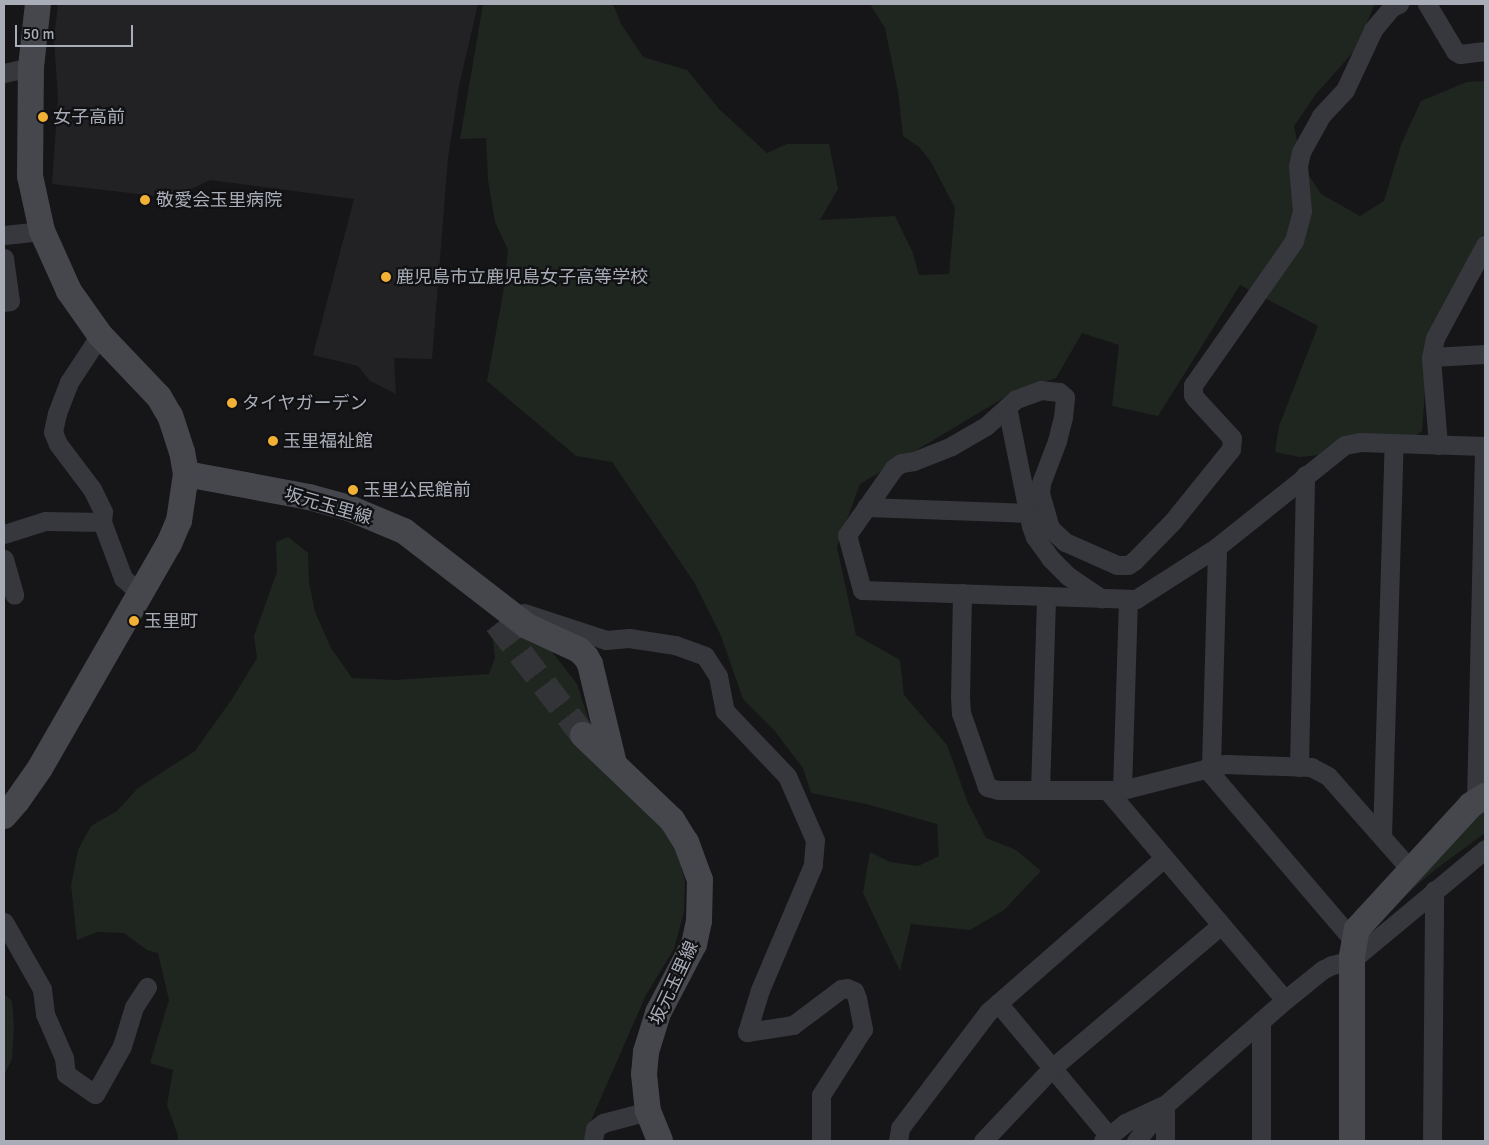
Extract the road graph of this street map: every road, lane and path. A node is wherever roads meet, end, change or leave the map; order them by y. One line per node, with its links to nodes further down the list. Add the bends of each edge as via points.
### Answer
1 (38, 4): 5 (street)
2 (1400, 4): 15 (street, via 1392,8 1373,30 1345,90 1321,116 1301,152 1298,166 1302,210 1294,241 1193,385 1196,399 1232,438 1231,449 1173,521 1128,565 1117,565 1065,542 1055,535 1046,519 1041,483 1057,441 1064,398 1059,392 1041,390 1016,399)
3 (1427, 4): 4 (street, via 1456,51 1460,54)
4 (1485, 51)
5 (31, 67): 6 (street); 7 (street, via 30,176)
6 (4, 73)
7 (42, 230): 8 (street); 12 (street, via 69,291)
8 (4, 235)
9 (1485, 245): 14 (street, via 1435,338)
10 (4, 258): 11 (street, via 10,301)
11 (4, 302)
12 (100, 335): 19 (street, via 159,397 177,433); 23 (street, via 69,382 53,432 58,444 92,489 103,512)
13 (1485, 354): 14 (street)
14 (1432, 357): 17 (street)
15 (1007, 408): 21 (street, via 986,426 952,446 901,463); 22 (street)
16 (1394, 443): 17 (street); 20 (street, via 1345,445); 45 (street)
17 (1438, 445): 18 (street)
18 (1485, 453): 25 (street)
19 (186, 474): 29 (street, via 179,521); 34 (street, 坂元玉里線, via 309,497 349,508 404,531 456,572)
20 (1305, 475): 26 (street); 40 (street)
21 (866, 507): 22 (street); 28 (street, via 847,535 862,590)
22 (1028, 513): 32 (street, via 1035,537 1050,558 1068,576)
23 (102, 522): 24 (street, via 45,521); 29 (street, via 123,578)
24 (4, 534)
25 (1484, 544): 35 (street)
26 (1217, 547): 33 (street, via 1136,599); 39 (street)
27 (4, 559): 30 (street)
28 (962, 593): 31 (street); 41 (street, via 961,713 985,783 998,790)
29 (141, 594): 44 (street, via 40,768)
30 (14, 595)
31 (1046, 596): 32 (street); 41 (street)
32 (1102, 598): 33 (street)
33 (1128, 599): 42 (street)
34 (498, 614): 38 (street, 坂元玉里線, via 578,650 586,657); 63 (street, via 606,640 629,638 675,645 705,656 718,676 725,711 787,776 815,840 813,865 760,990 747,1032 793,1025 841,989 854,991 863,1029 820,1095)
35 (1483, 628): 36 (street)
36 (1482, 712): 43 (street)
37 (583, 735): 38 (street, 坂元玉里線)
38 (614, 764): 59 (street, 坂元玉里線, via 672,820 686,842 700,880 699,921 694,944 651,1030 644,1074)
39 (1209, 767): 40 (street, via 1225,764); 42 (street); 52 (street)
40 (1299, 767): 45 (street, via 1311,767 1328,776)
41 (1040, 790): 42 (street)
42 (1114, 790): 47 (street)
43 (1481, 799): 48 (street)
44 (4, 816)
45 (1382, 838): 48 (street)
46 (1485, 849): 49 (street)
47 (1164, 858): 51 (street); 55 (street)
48 (1411, 870): 52 (street, via 1357,929)
49 (1434, 890): 52 (street); 70 (street)
50 (4, 922): 53 (street, via 42,989 45,1014 64,1058 66,1074 95,1094 122,1046 134,1006)
51 (1221, 925): 54 (street); 57 (street)
52 (1353, 950): 54 (street); 69 (street)
53 (147, 987)
54 (1285, 1000): 56 (street)
55 (998, 1003): 57 (street); 64 (street, via 900,1128)
56 (1261, 1020): 58 (street); 68 (street)
57 (1052, 1068): 60 (street); 65 (street)
58 (1165, 1105): 60 (street, via 1125,1123); 66 (street); 67 (street)
59 (648, 1110): 61 (street, via 603,1123 595,1129); 62 (street, 坂元玉里線)
60 (1106, 1139)
61 (593, 1141)
62 (660, 1141)
63 (821, 1141)
64 (898, 1141)
65 (983, 1141)
66 (1136, 1141)
67 (1165, 1141)
68 (1261, 1141)
69 (1352, 1141)
70 (1432, 1141)

